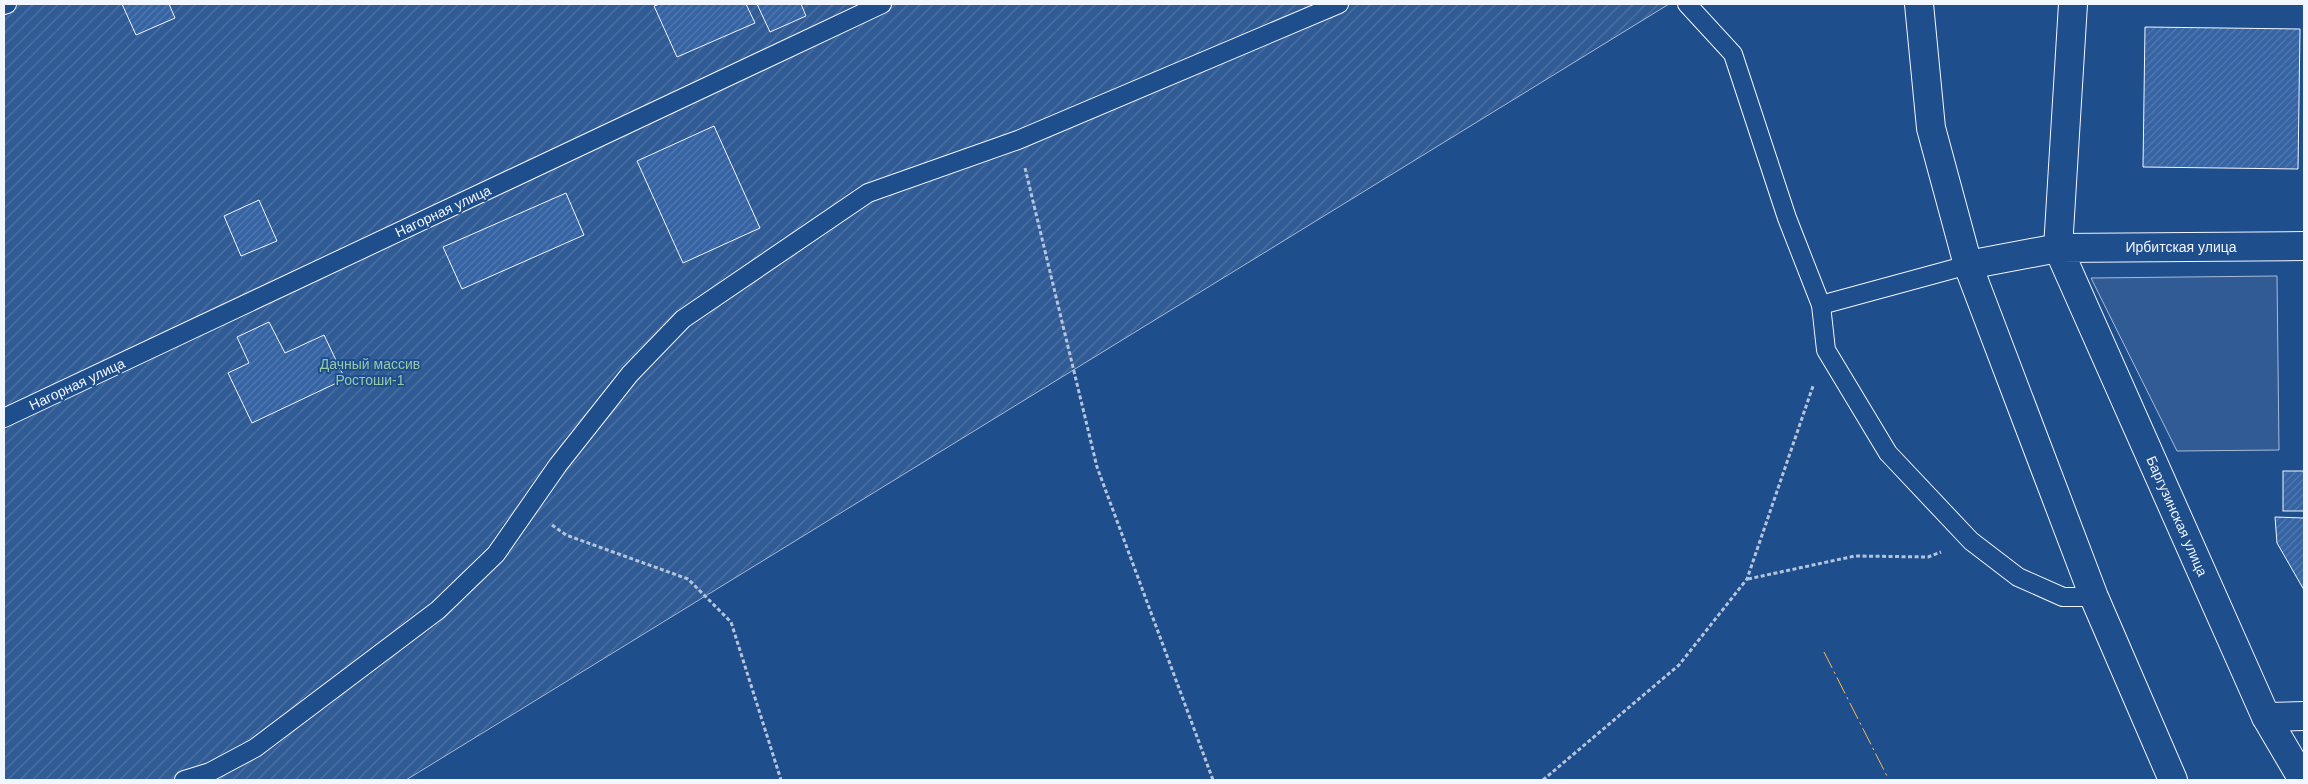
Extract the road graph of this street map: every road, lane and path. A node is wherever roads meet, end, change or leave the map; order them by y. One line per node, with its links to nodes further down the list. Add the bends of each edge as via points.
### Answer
1 (882, 4): 12 (lane, Нагорная улица)
2 (1339, 4): 6 (lane)
3 (1687, 4): 10 (lane, via 1734,54 1787,218)
4 (1919, 4): 9 (street, via 1931,128)
5 (2073, 4): 8 (street)
6 (1018, 140): 13 (lane, via 868,193 683,319 630,374); 21 (path, via 1097,467)
7 (2304, 246): 8 (street, Ирбитская улица)
8 (2058, 248): 9 (street, Ирбитская улица); 18 (street, Баргузинская улица)
9 (1968, 265): 10 (lane); 16 (street)
10 (1821, 305): 11 (lane)
11 (1826, 350): 14 (lane, via 1888,453); 15 (path)
12 (4, 418)
13 (528, 508): 19 (lane, via 496,554 438,610 255,748 210,772); 20 (path, via 566,534 688,579 731,622)
14 (1971, 541): 15 (path, via 1928,557 1855,556); 16 (lane, via 2018,578 2064,597)
15 (1747, 579): 22 (path, via 1679,664)
16 (2094, 597): 23 (street)
17 (2304, 716): 18 (street)
18 (2266, 717): 24 (street, Баргузинская улица)
19 (184, 780)
20 (781, 780)
21 (1213, 780)
22 (1543, 780)
23 (2173, 780)
24 (2303, 780)

